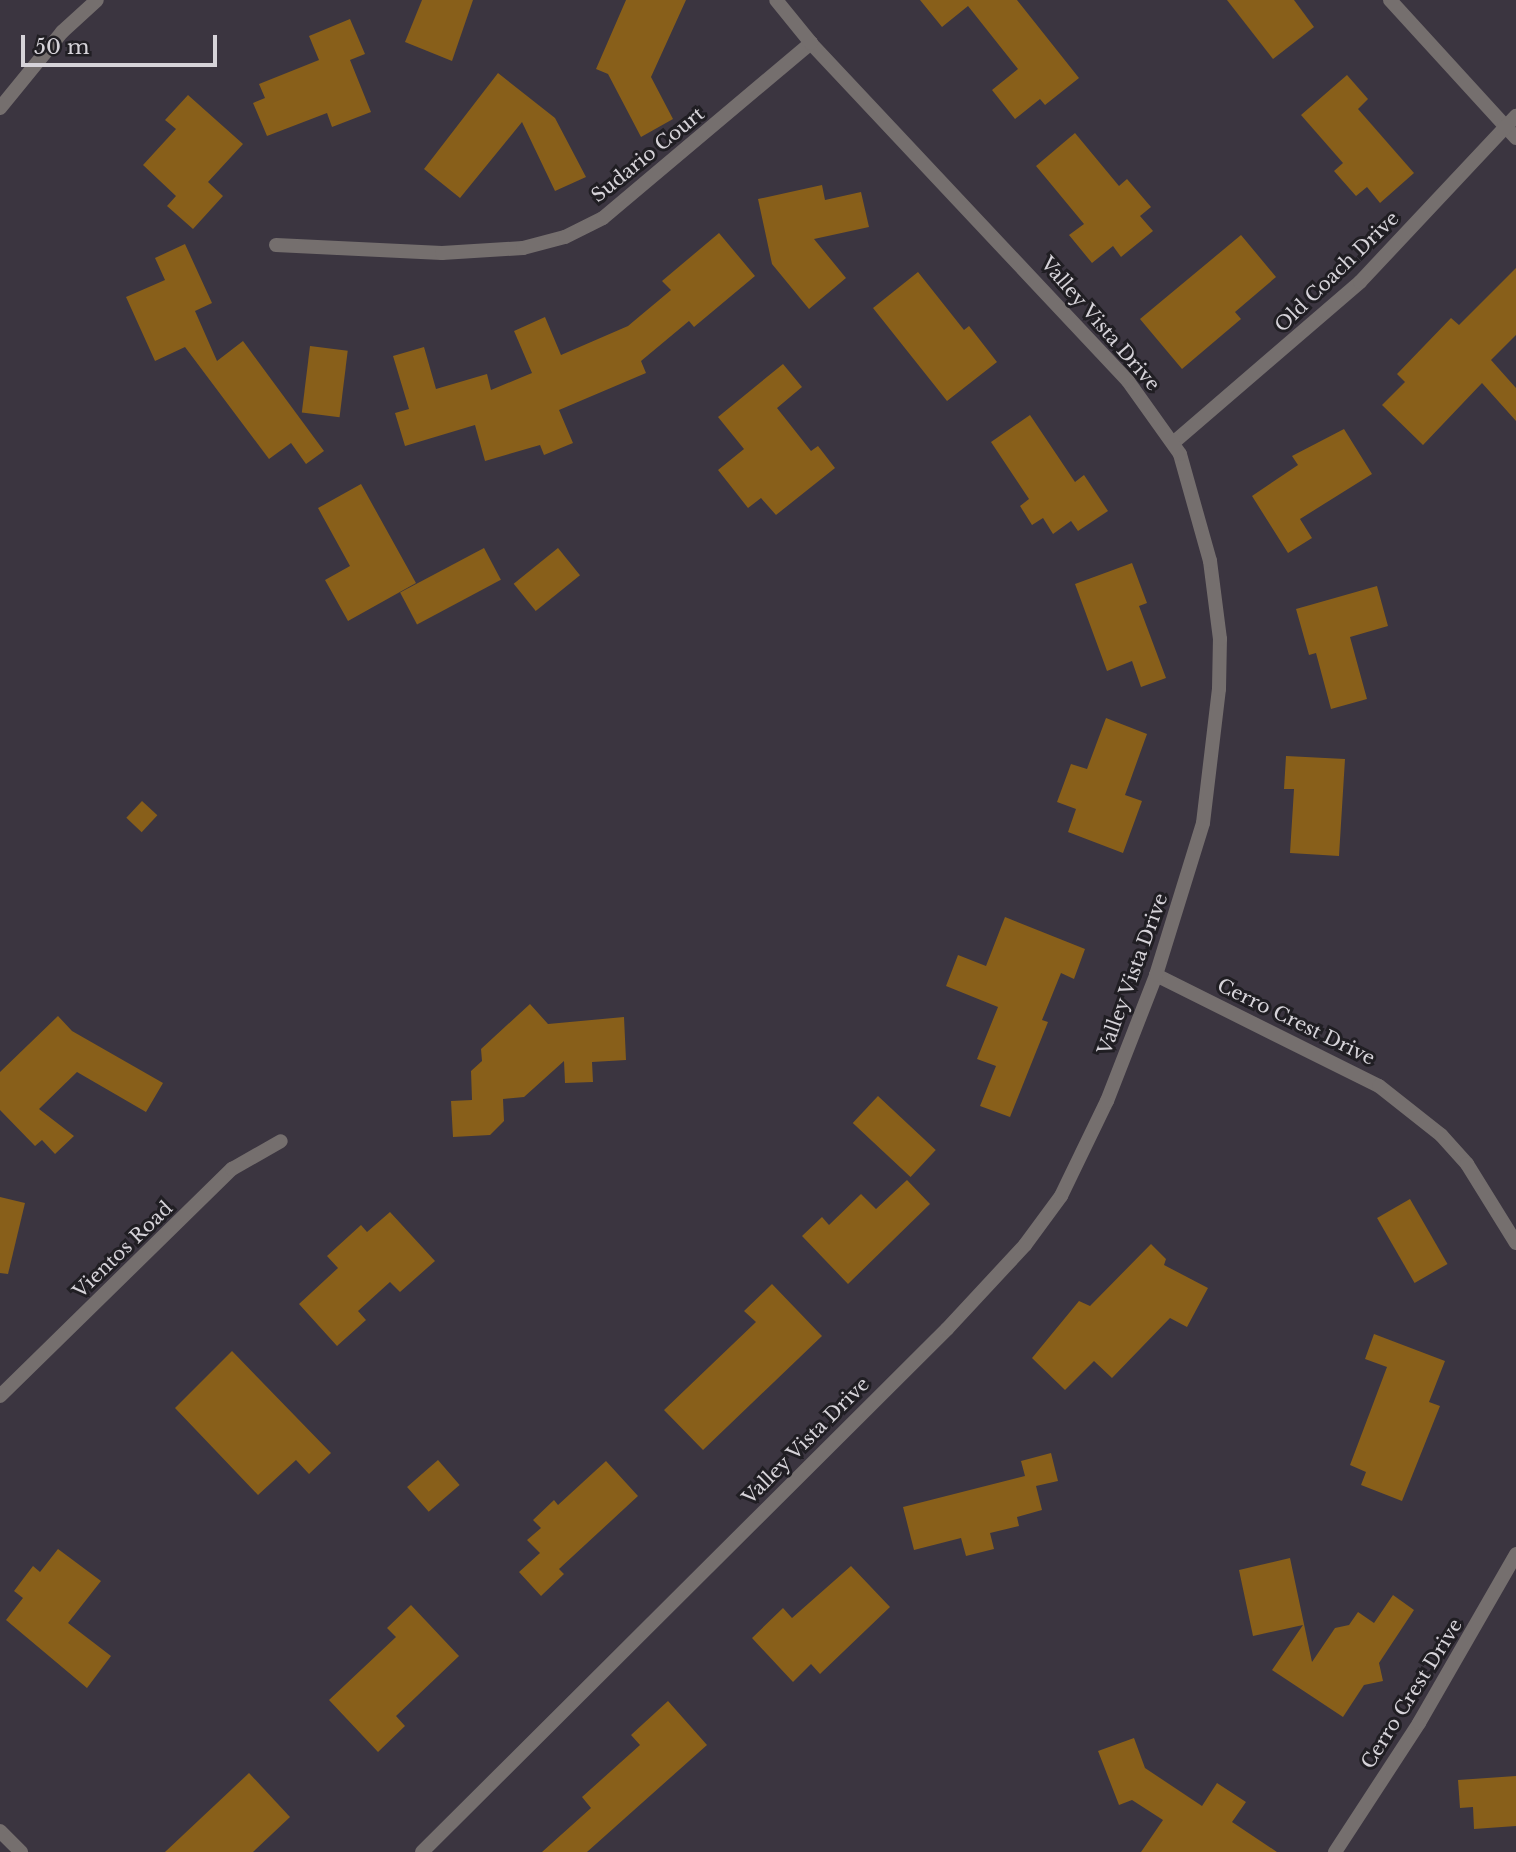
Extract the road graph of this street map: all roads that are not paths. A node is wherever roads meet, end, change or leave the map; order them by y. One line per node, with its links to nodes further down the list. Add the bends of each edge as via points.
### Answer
1 (97, 0): 5 (street, via 62,32)
2 (776, 0): 4 (street, Valley Vista Drive)
3 (1390, 0): 7 (street)
4 (811, 43): 8 (street, Sudario Court, via 603,218 565,237 523,248 442,253); 9 (street, Valley Vista Drive, via 1048,291 1128,381)
5 (0, 108)
6 (1516, 116): 7 (street, Old Coach Drive)
7 (1511, 133): 9 (street, Old Coach Drive, via 1360,282)
8 (276, 245)
9 (1173, 443): 10 (street, Valley Vista Drive, via 1196,504 1210,561 1220,639 1219,689 1203,823)
10 (1156, 975): 12 (street, Cerro Crest Drive, via 1379,1086 1441,1135 1467,1164); 17 (street, Valley Vista Drive, via 1076,1173 1025,1245 947,1329)
11 (281, 1141): 13 (street, Vientos Road, via 232,1169)
12 (1516, 1243)
13 (0, 1396)
14 (1516, 1554): 18 (street, Cerro Crest Drive, via 1419,1723)
15 (0, 1831): 16 (street)
16 (20, 1852)
17 (422, 1852)
18 (1335, 1852)

